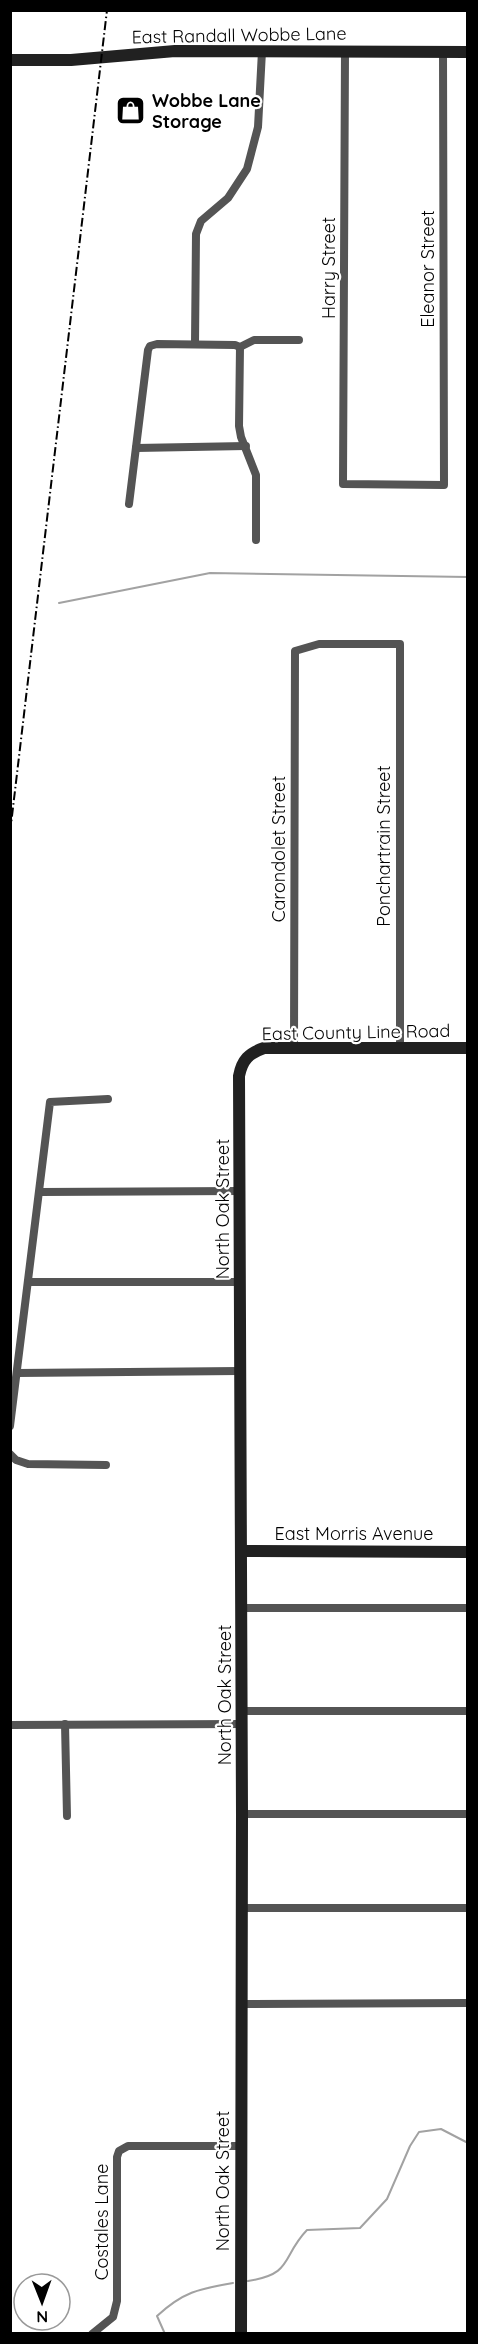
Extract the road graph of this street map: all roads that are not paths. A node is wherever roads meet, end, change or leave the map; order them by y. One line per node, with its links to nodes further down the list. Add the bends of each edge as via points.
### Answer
1 (262, 51): 2 (street, East Randall Wobbe Lane); 5 (street, East Randall Wobbe Lane, via 175,51 71,60); 7 (street, via 258,127 247,169 228,198 201,221 196,234)
2 (345, 52): 3 (street, East Randall Wobbe Lane); 11 (street, Harry Street, via 343,484)
3 (443, 52): 4 (street, East Randall Wobbe Lane); 11 (street, Eleanor Street)
4 (468, 52)
5 (10, 60)
6 (298, 340): 8 (street, via 254,340)
7 (195, 344): 8 (street); 10 (street, via 149,347)
8 (240, 347): 9 (street, via 239,426)
9 (246, 446): 10 (street); 13 (street, via 258,487)
10 (136, 447): 12 (street)
11 (444, 485)
12 (129, 504)
13 (256, 540)
14 (400, 644): 15 (street, Carondolet Street, via 319,644 295,651); 16 (street, Ponchartrain Street)
15 (294, 1048): 16 (street, East County Line Road); 18 (street, East County Line Road, via 264,1048)
16 (400, 1048): 17 (street, East County Line Road)
17 (468, 1048)
18 (246, 1057): 20 (street, North Oak Street, via 239,1076)
19 (108, 1099): 21 (street, via 50,1102)
20 (240, 1191): 21 (street); 23 (street, North Oak Street)
21 (40, 1192): 22 (street)
22 (28, 1282): 23 (street); 25 (street)
23 (240, 1282): 24 (street, North Oak Street)
24 (239, 1371): 25 (street); 29 (street, North Oak Street)
25 (17, 1373): 26 (street)
26 (10, 1426)
27 (10, 1454): 28 (street, via 28,1464)
28 (106, 1465)
29 (241, 1551): 30 (street, East Morris Avenue); 31 (street, North Oak Street)
30 (468, 1552)
31 (241, 1608): 32 (street); 34 (street, North Oak Street)
32 (468, 1608)
33 (468, 1712): 34 (street)
34 (242, 1718): 36 (street); 37 (street, North Oak Street)
35 (10, 1725): 36 (street)
36 (65, 1725): 39 (street)
37 (242, 1814): 38 (street); 40 (street, North Oak Street)
38 (468, 1814)
39 (67, 1816)
40 (242, 1908): 41 (street); 43 (street, North Oak Street)
41 (468, 1908)
42 (468, 2003): 43 (street)
43 (241, 2004): 44 (street, North Oak Street)
44 (240, 2146): 45 (street, Costales Lane, via 128,2146 119,2151 117,2301 113,2317); 46 (street, North Oak Street)
45 (92, 2334)
46 (241, 2334)

